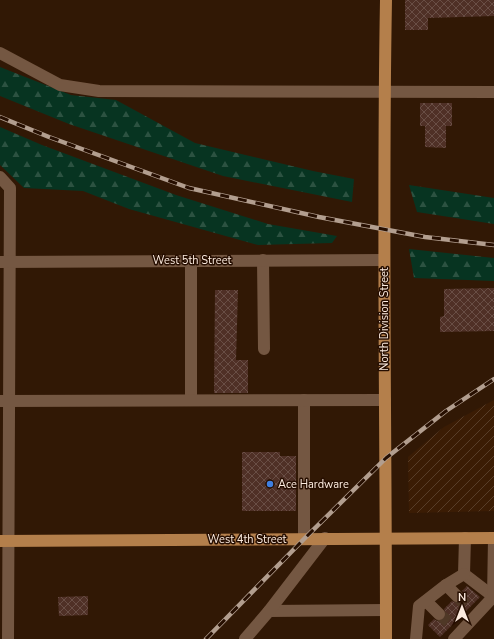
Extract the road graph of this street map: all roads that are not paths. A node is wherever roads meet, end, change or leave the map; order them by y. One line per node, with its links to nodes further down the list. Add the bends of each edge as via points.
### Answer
1 (386, 0): 3 (main road, North Division Street)
2 (0, 53): 3 (street, via 60,85 100,91)
3 (384, 92): 4 (street); 8 (main road, North Division Street)
4 (494, 92)
5 (0, 177): 9 (street, via 10,188)
6 (191, 260): 7 (street, West 5th Street); 9 (street, West 5th Street); 12 (street)
7 (263, 260): 8 (street, West 5th Street); 10 (street)
8 (384, 260): 14 (main road, North Division Street)
9 (5, 262): 11 (street)
10 (264, 349)
11 (5, 400): 12 (street); 20 (street)
12 (190, 400): 13 (street)
13 (304, 400): 14 (street); 18 (street)
14 (385, 400): 19 (main road, North Division Street)
15 (325, 538): 18 (main road, West 4th Street); 19 (main road, West 4th Street); 27 (street)
16 (465, 538): 17 (main road, West 4th Street); 19 (main road, West 4th Street); 21 (street)
17 (494, 538): 24 (street)
18 (304, 539): 20 (main road, West 4th Street)
19 (386, 539): 26 (main road, North Division Street)
20 (4, 541): 30 (street)
21 (464, 574): 22 (street); 24 (street)
22 (446, 585): 23 (street); 25 (street)
23 (457, 596)
24 (493, 597): 29 (street, via 473,611)
25 (426, 601): 28 (street); 33 (street, via 419,606)
26 (386, 610): 27 (street); 32 (main road, North Division Street)
27 (269, 611): 31 (street)
28 (439, 614)
29 (455, 632)
30 (8, 639)
31 (245, 639)
32 (386, 639)
33 (416, 639)

